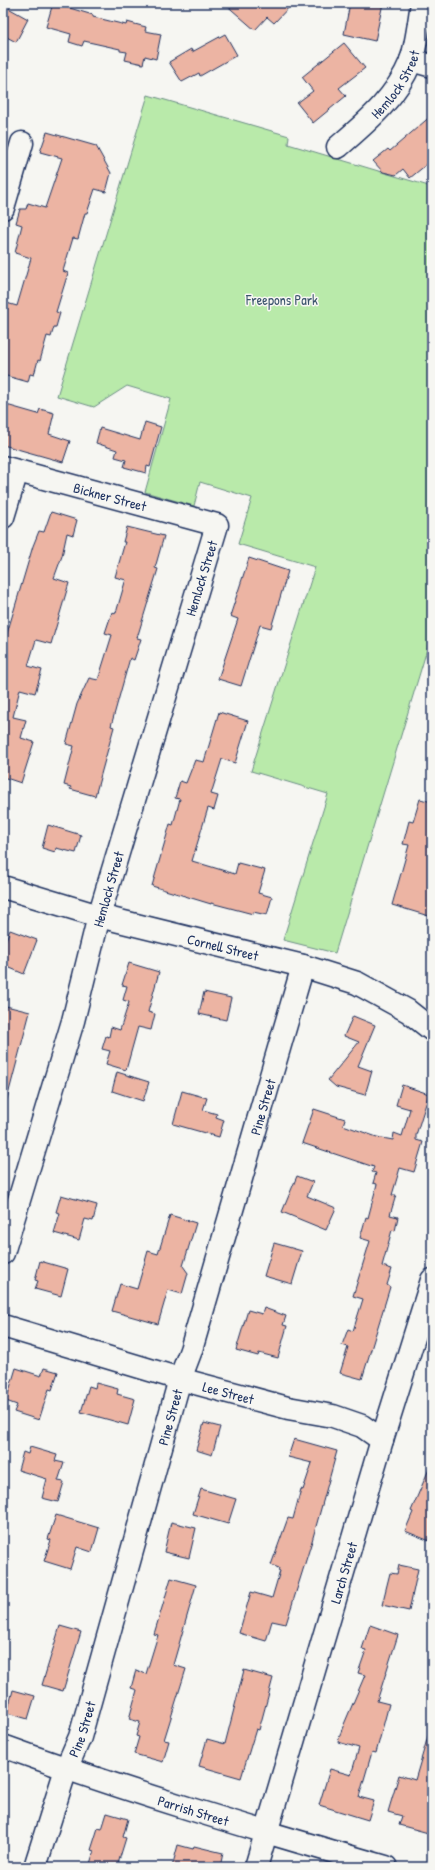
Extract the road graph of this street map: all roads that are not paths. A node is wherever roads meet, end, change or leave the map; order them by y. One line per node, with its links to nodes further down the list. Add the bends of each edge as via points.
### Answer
1 (422, 3): 2 (street, Hemlock Street)
2 (411, 60): 3 (street); 5 (street, Hemlock Street, via 386,102 369,121)
3 (432, 66)
4 (22, 142): 6 (street)
5 (338, 147)
6 (3, 208)
7 (10, 469): 8 (street); 9 (street, Bickner Street)
8 (3, 517)
9 (217, 525): 11 (street, Hemlock Street)
10 (3, 887): 11 (street, Cornell Street)
11 (99, 916): 12 (street, Cornell Street); 14 (street, Hemlock Street, via 73,1021)
12 (303, 966): 13 (street, Cornell Street, via 357,983 408,1011); 17 (street, Pine Street)
13 (432, 1030)
14 (3, 1253)
15 (432, 1280): 18 (street, Larch Street)
16 (3, 1326): 17 (street, Lee Street)
17 (180, 1380): 18 (street, Lee Street, via 288,1408 333,1416 362,1426); 20 (street, Pine Street, via 80,1737)
18 (382, 1440): 21 (street, Larch Street)
19 (3, 1746): 20 (street, Parrish Street)
20 (66, 1769): 21 (street, Parrish Street); 22 (street, Pine Street)
21 (266, 1833): 23 (street, Larch Street); 24 (street, Parrish Street)
22 (35, 1867)
23 (256, 1867)
24 (386, 1867)

